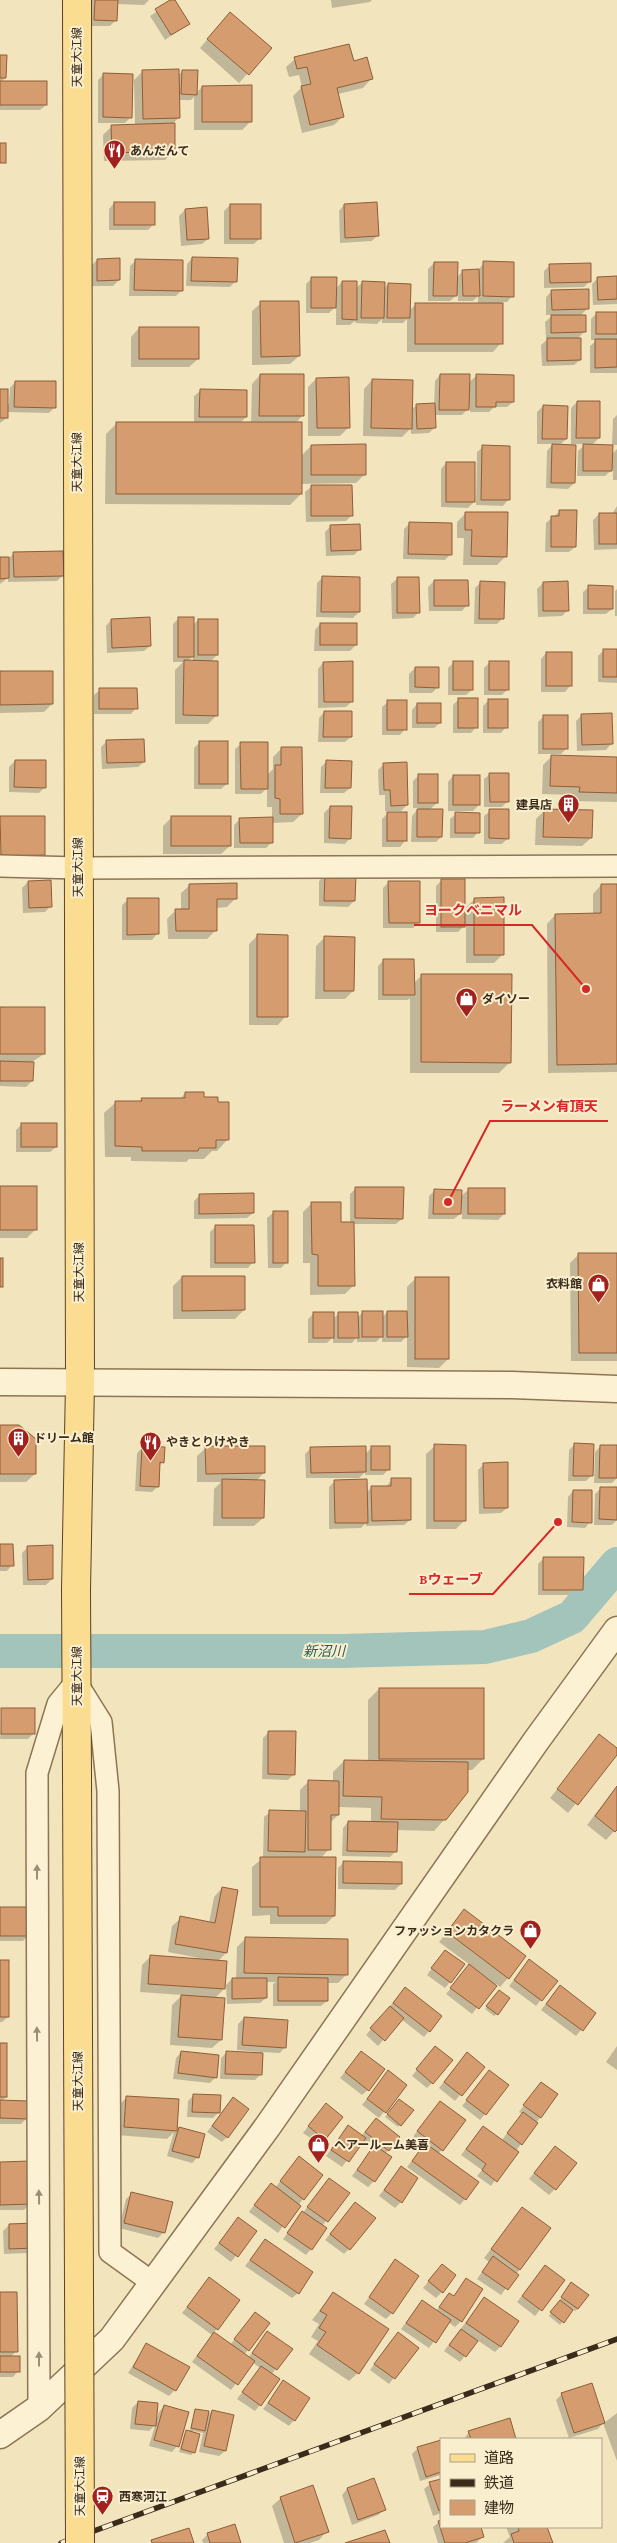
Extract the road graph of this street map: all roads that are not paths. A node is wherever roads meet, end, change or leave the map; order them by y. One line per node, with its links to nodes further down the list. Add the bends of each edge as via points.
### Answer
1 (77, 0): 4 (main road, 天童大江線)
2 (0, 866): 4 (street)
3 (617, 866): 4 (street)
4 (78, 868): 6 (main road, 天童大江線)
5 (0, 1382): 6 (street)
6 (80, 1383): 7 (street); 9 (main road, 天童大江線)
7 (617, 1388)
8 (617, 1630): 10 (street, via 268,2126)
9 (76, 1674): 10 (street, via 102,1722 108,1792 110,2252); 11 (street, one-way to 9, via 37,1773 58,1704); 13 (main road, 天童大江線, bridge)
10 (153, 2283): 11 (street, via 112,2339)
11 (39, 2408): 12 (street)
12 (0, 2435)
13 (80, 2543)

